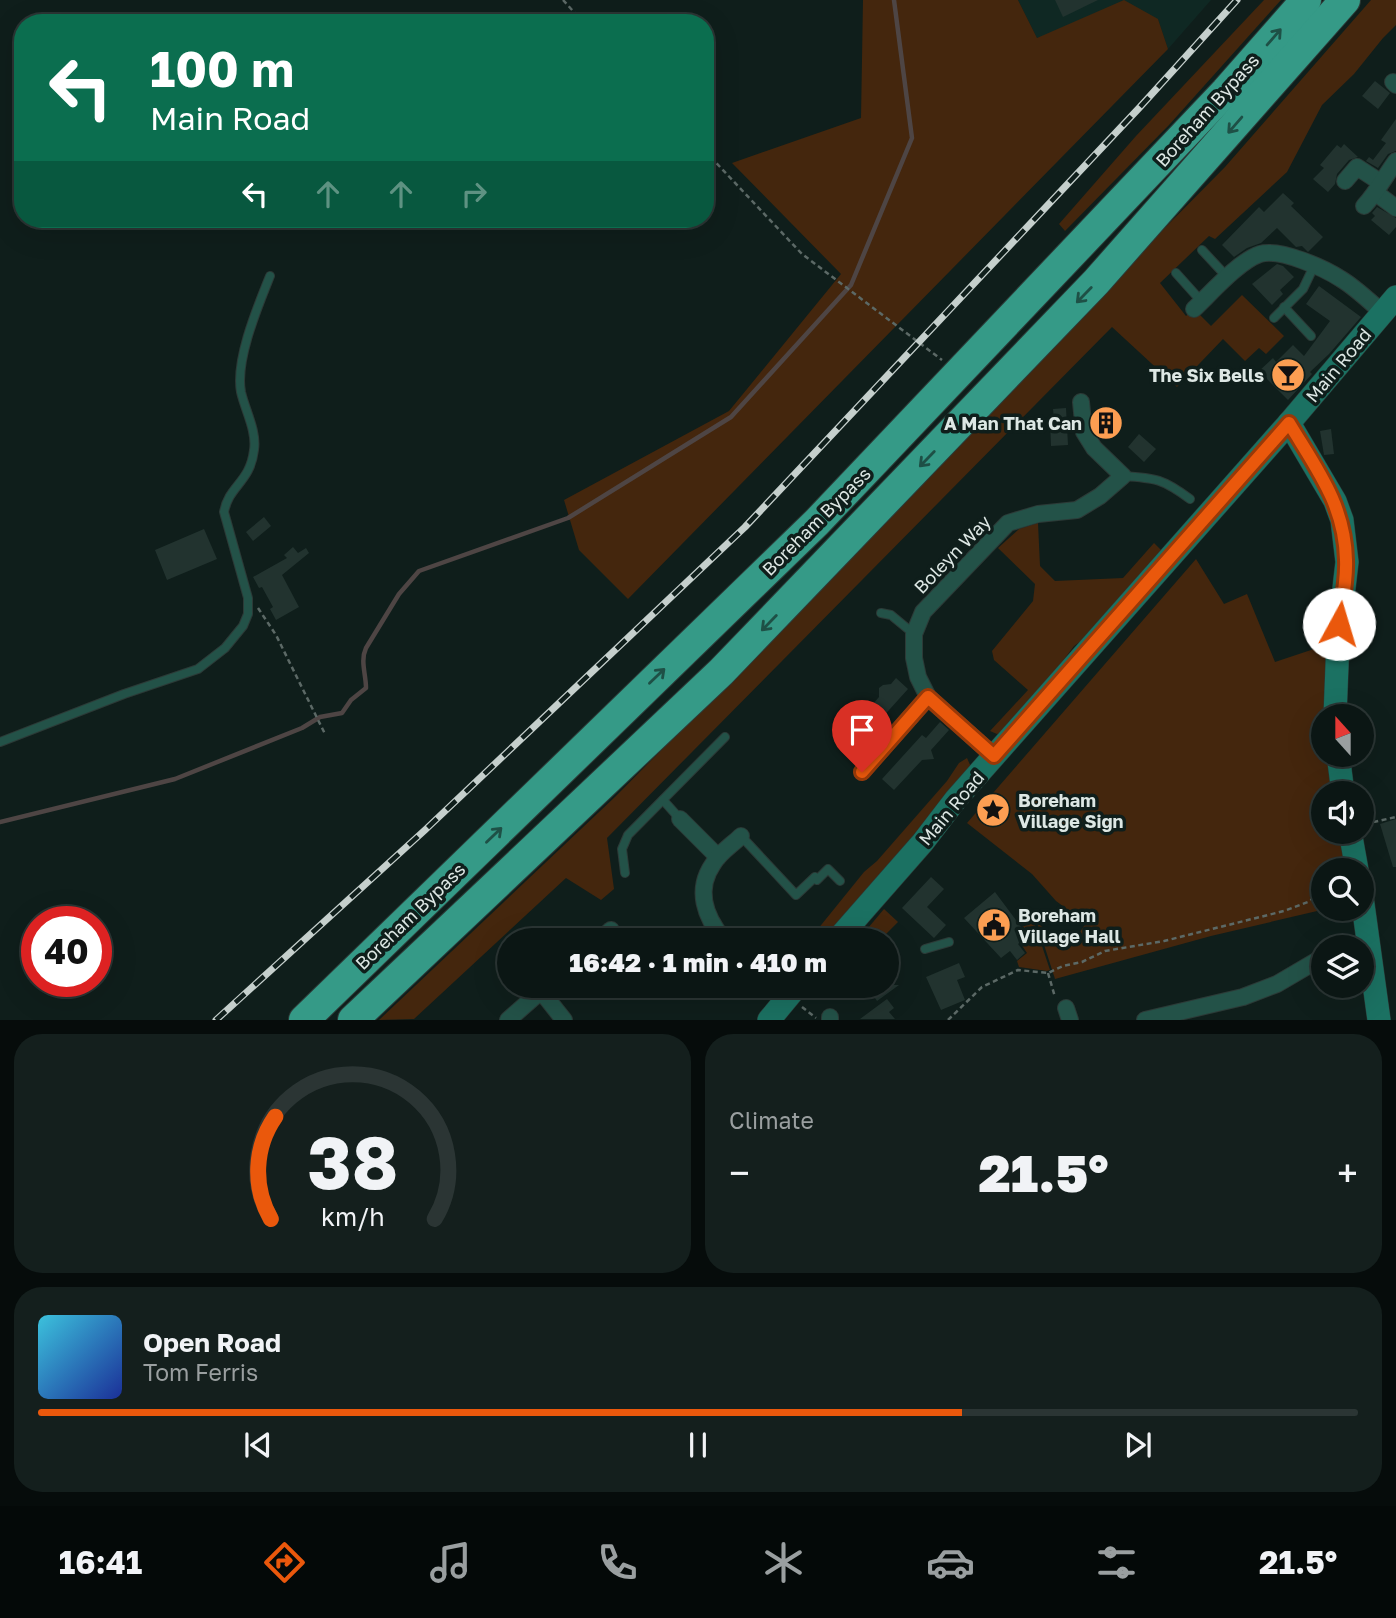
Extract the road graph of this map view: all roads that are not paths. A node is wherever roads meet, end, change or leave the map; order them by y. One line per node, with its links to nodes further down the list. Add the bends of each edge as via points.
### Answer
1 (1306, 0): 3 (highway, Boreham Bypass, one-way to 1)
2 (1345, 0): 50 (highway, Boreham Bypass, one-way to 50, via 1096,282 721,673)
3 (1226, 91): 5 (lane); 25 (highway, Boreham Bypass)
4 (1396, 161): 7 (street)
5 (1130, 178)
6 (1345, 181): 7 (street, via 1357,167)
7 (1378, 188): 8 (street); 9 (street)
8 (1364, 206)
9 (1396, 208)
10 (1202, 250): 14 (lane)
11 (1314, 266): 14 (street, via 1261,253); 16 (street); 17 (lane, via 1303,289)
12 (1176, 272): 15 (lane)
13 (270, 276): 31 (lane, via 243,355 240,389 255,445 251,468 227,498 224,512 248,598 248,614 236,636 198,669)
14 (1228, 278): 15 (street)
15 (1198, 305)
16 (1389, 305): 21 (main road, Main Road)
17 (1284, 307): 18 (lane); 19 (lane)
18 (1273, 318)
19 (1311, 336)
20 (1081, 402): 23 (street, via 1083,432)
21 (1289, 423): 29 (main road, via 1335,501 1343,530 1347,562); 32 (main road, Main Road)
22 (896, 424): 25 (lane)
23 (1123, 476): 24 (lane, via 1167,482); 27 (street, Boleyn Way, via 1077,510 1008,523 923,612)
24 (1190, 499)
25 (817, 522): 49 (highway, Boreham Bypass, one-way to 25)
26 (881, 613): 27 (lane, via 891,615)
27 (914, 634): 28 (street, via 918,677)
28 (928, 697): 32 (street); 33 (street)
29 (1335, 704)
30 (725, 737): 34 (lane)
31 (0, 742)
32 (994, 756): 41 (main road, Main Road)
33 (862, 772)
34 (663, 800): 35 (lane); 38 (lane, via 628,835 621,859)
35 (680, 819): 37 (street)
36 (741, 836): 37 (street); 39 (lane, via 796,895 828,869)
37 (718, 857): 40 (street, via 702,885)
38 (625, 873)
39 (840, 881)
40 (714, 928)
41 (847, 928)
42 (949, 942): 43 (lane)
43 (925, 948)
44 (1311, 964): 54 (street, via 1243,997)
45 (1374, 990): 55 (main road)
46 (533, 998): 51 (street)
47 (550, 998): 52 (street)
48 (786, 998): 53 (main road)
49 (304, 1020)
50 (352, 1020)
51 (508, 1020)
52 (564, 1020)
53 (769, 1020)
54 (1145, 1020)
55 (1379, 1020)

